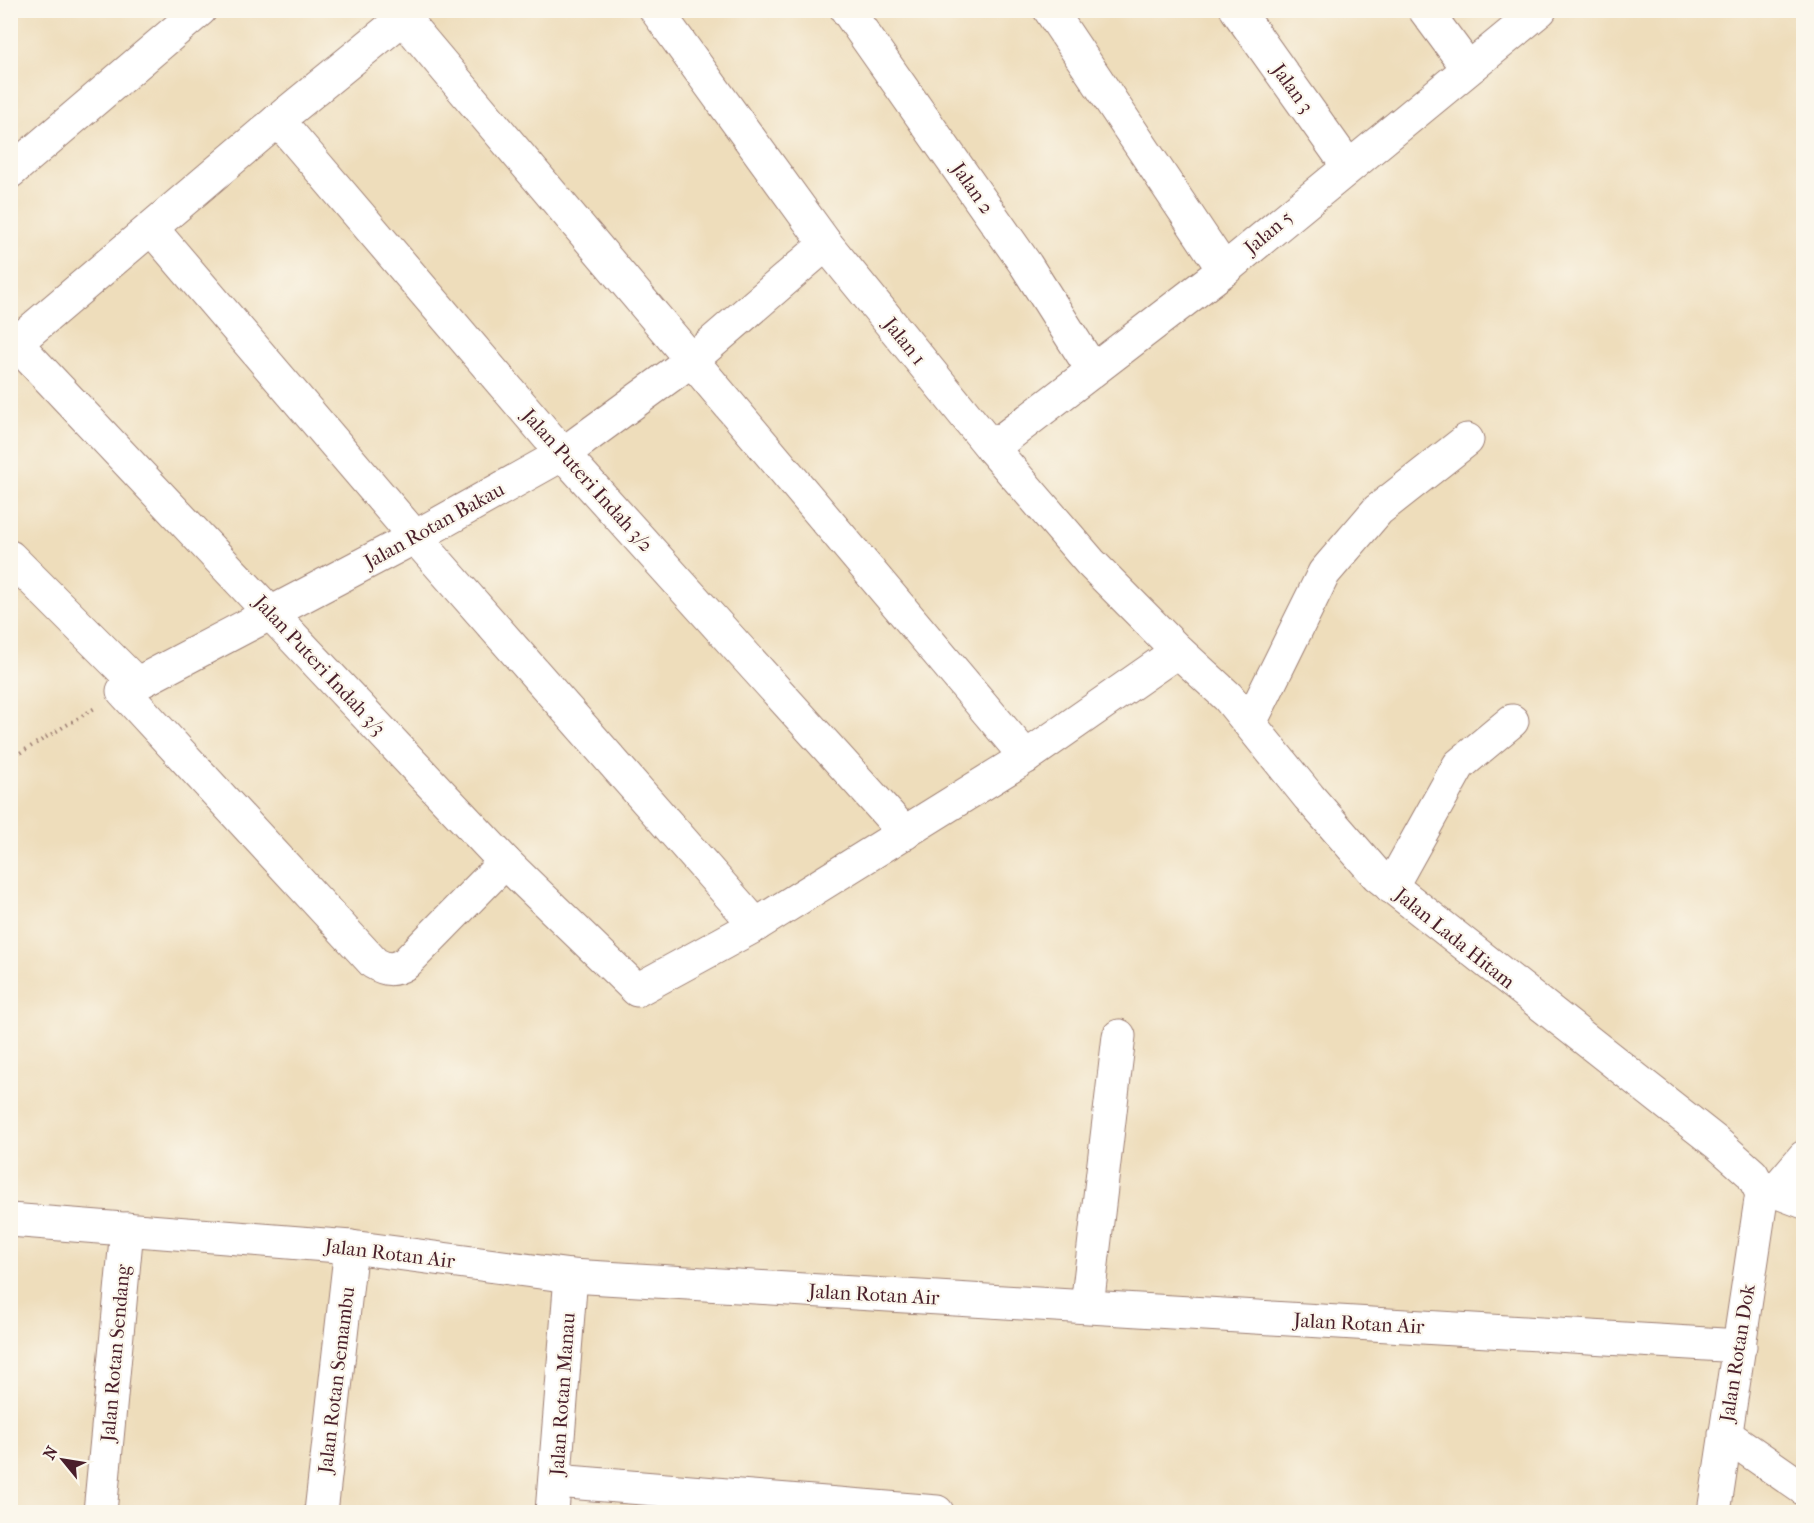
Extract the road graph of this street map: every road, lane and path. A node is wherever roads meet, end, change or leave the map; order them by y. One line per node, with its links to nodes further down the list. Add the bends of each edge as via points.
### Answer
1 (200, 10): 12 (street)
2 (656, 10): 14 (street, Jalan 1)
3 (847, 10): 18 (street, Jalan 2, via 1026,265)
4 (1050, 10): 15 (street)
5 (1237, 10): 11 (street, Jalan 3)
6 (1425, 10): 9 (street)
7 (1540, 10): 9 (street, Jalan 5)
8 (409, 15): 10 (street); 17 (street)
9 (1468, 68): 11 (street, Jalan 5)
10 (278, 120): 13 (street); 21 (street, Jalan Puteri Indah 3/2)
11 (1348, 166): 15 (street, Jalan 5)
12 (10, 172)
13 (152, 229): 16 (street); 22 (street)
14 (826, 244): 17 (street, Jalan Rotan Bakau); 20 (street, Jalan 1)
15 (1224, 270): 18 (street, Jalan 5)
16 (12, 342): 24 (street, Jalan Puteri Indah 3/3)
17 (693, 359): 21 (street, Jalan Rotan Bakau); 29 (street)
18 (1092, 369): 20 (street, Jalan 5)
19 (1467, 440): 28 (street, via 1378,510 1324,573)
20 (992, 448): 25 (street, Jalan 1, via 1090,562)
21 (563, 454): 22 (street, Jalan Rotan Bakau); 31 (street, Jalan Puteri Indah 3/2)
22 (415, 537): 24 (street, Jalan Rotan Bakau); 34 (street)
23 (10, 557): 26 (street)
24 (270, 611): 26 (street, Jalan Rotan Bakau); 32 (street, Jalan Puteri Indah 3/3)
25 (1178, 651): 28 (street, Jalan Lada Hitam, via 1228,696); 29 (street)
26 (130, 687): 30 (path); 32 (street, via 374,963 385,969 397,969 406,963)
27 (1512, 721): 33 (street, via 1459,765)
28 (1250, 723): 33 (street, Jalan Lada Hitam, via 1317,806)
29 (1026, 757): 31 (street)
30 (10, 759)
31 (906, 833): 34 (street)
32 (505, 862): 34 (street, Jalan Puteri Indah 3/3, via 633,989 640,990)
33 (1391, 887): 37 (street, Jalan Lada Hitam)
34 (756, 926)
35 (1119, 1036): 42 (street)
36 (1803, 1156): 37 (street)
37 (1780, 1195): 43 (street, Jalan Rotan Dok)
38 (10, 1220): 39 (street, Jalan Rotan Air)
39 (127, 1229): 40 (street, Jalan Rotan Air); 47 (street, Jalan Rotan Sendang)
40 (351, 1247): 41 (street, Jalan Rotan Air); 48 (street, Jalan Rotan Semambu)
41 (571, 1276): 42 (street, Jalan Rotan Air); 46 (street, Jalan Rotan Manau)
42 (1087, 1306): 43 (street, Jalan Rotan Air)
43 (1740, 1346): 44 (street, Jalan Rotan Dok)
44 (1725, 1434): 45 (street); 50 (street, Jalan Rotan Dok)
45 (1803, 1489)
46 (554, 1497): 49 (street)
47 (100, 1512)
48 (321, 1512)
49 (937, 1512)
50 (1714, 1512)

